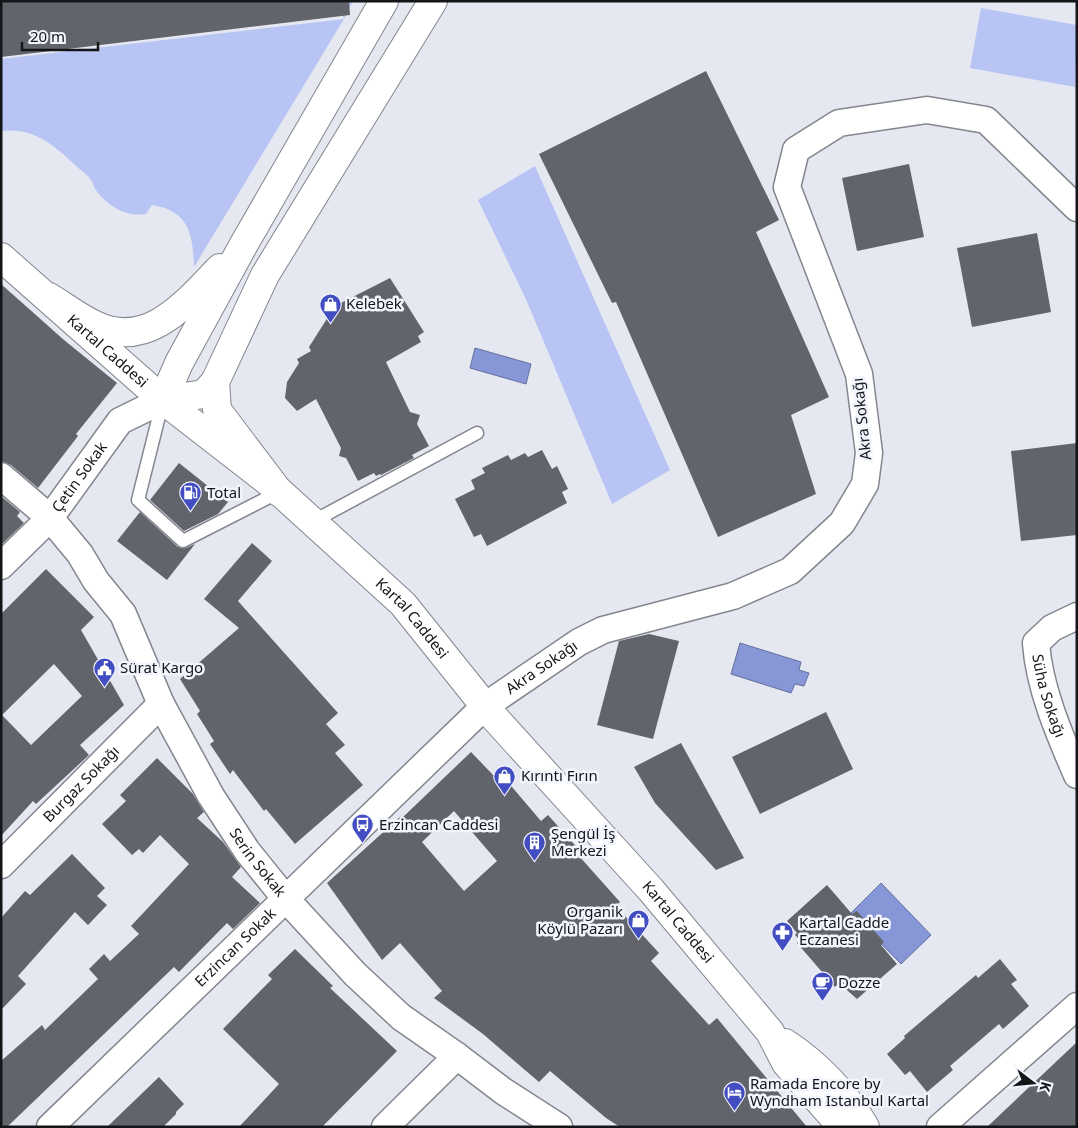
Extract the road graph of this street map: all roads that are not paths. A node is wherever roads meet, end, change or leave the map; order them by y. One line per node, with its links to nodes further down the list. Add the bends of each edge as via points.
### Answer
1 (384, 1): 4 (main road)
2 (433, 2): 7 (main road, via 265,276)
3 (1077, 208): 17 (street, Akra Sokağı, via 986,120 927,110 839,123 796,150 787,187 859,374 869,453 865,484 842,523 790,571 732,596 603,630 579,642)
4 (244, 244): 6 (main road, via 175,314 148,328 124,333 96,326); 8 (main road, via 178,363)
5 (1, 257): 6 (main road, Kartal Caddesi)
6 (49, 297): 8 (main road, Kartal Caddesi)
7 (215, 382): 8 (main road, via 204,394); 11 (main road, via 217,410)
8 (163, 400): 11 (main road, Kartal Caddesi); 11 (lane, via 138,500 183,541); 12 (street, Çetin Sokak, via 120,421)
9 (477, 433): 13 (lane)
10 (1, 476): 12 (street, Serin Sokak)
11 (279, 492): 13 (main road, Kartal Caddesi)
12 (50, 518): 14 (street, Çetin Sokak); 16 (street, Serin Sokak, via 123,614)
13 (312, 522): 17 (main road, Kartal Caddesi, via 403,604)
14 (1, 566)
15 (1077, 616): 18 (street, Süha Sokağı, via 1052,628 1036,643 1037,664)
16 (161, 704): 19 (street, Burgaz Sokağı); 20 (street, Serin Sokak, via 211,796 247,851)
17 (485, 706): 20 (street, Erzincan Sokak); 22 (main road, Kartal Caddesi, via 651,890)
18 (1076, 772)
19 (1, 865)
20 (285, 898): 23 (street, Serin Sokak, via 355,974 401,1017); 24 (street, Erzincan Sokak)
21 (1077, 1006): 29 (street)
22 (770, 1032): 27 (main road, Kartal Caddesi, via 786,1063); 28 (main road, Kartal Caddesi, via 801,1053 852,1104)
23 (457, 1056): 25 (street); 26 (street, Serin Sokak)
24 (50, 1127)
25 (385, 1127)
26 (559, 1127)
27 (842, 1127)
28 (865, 1127)
29 (940, 1127)

